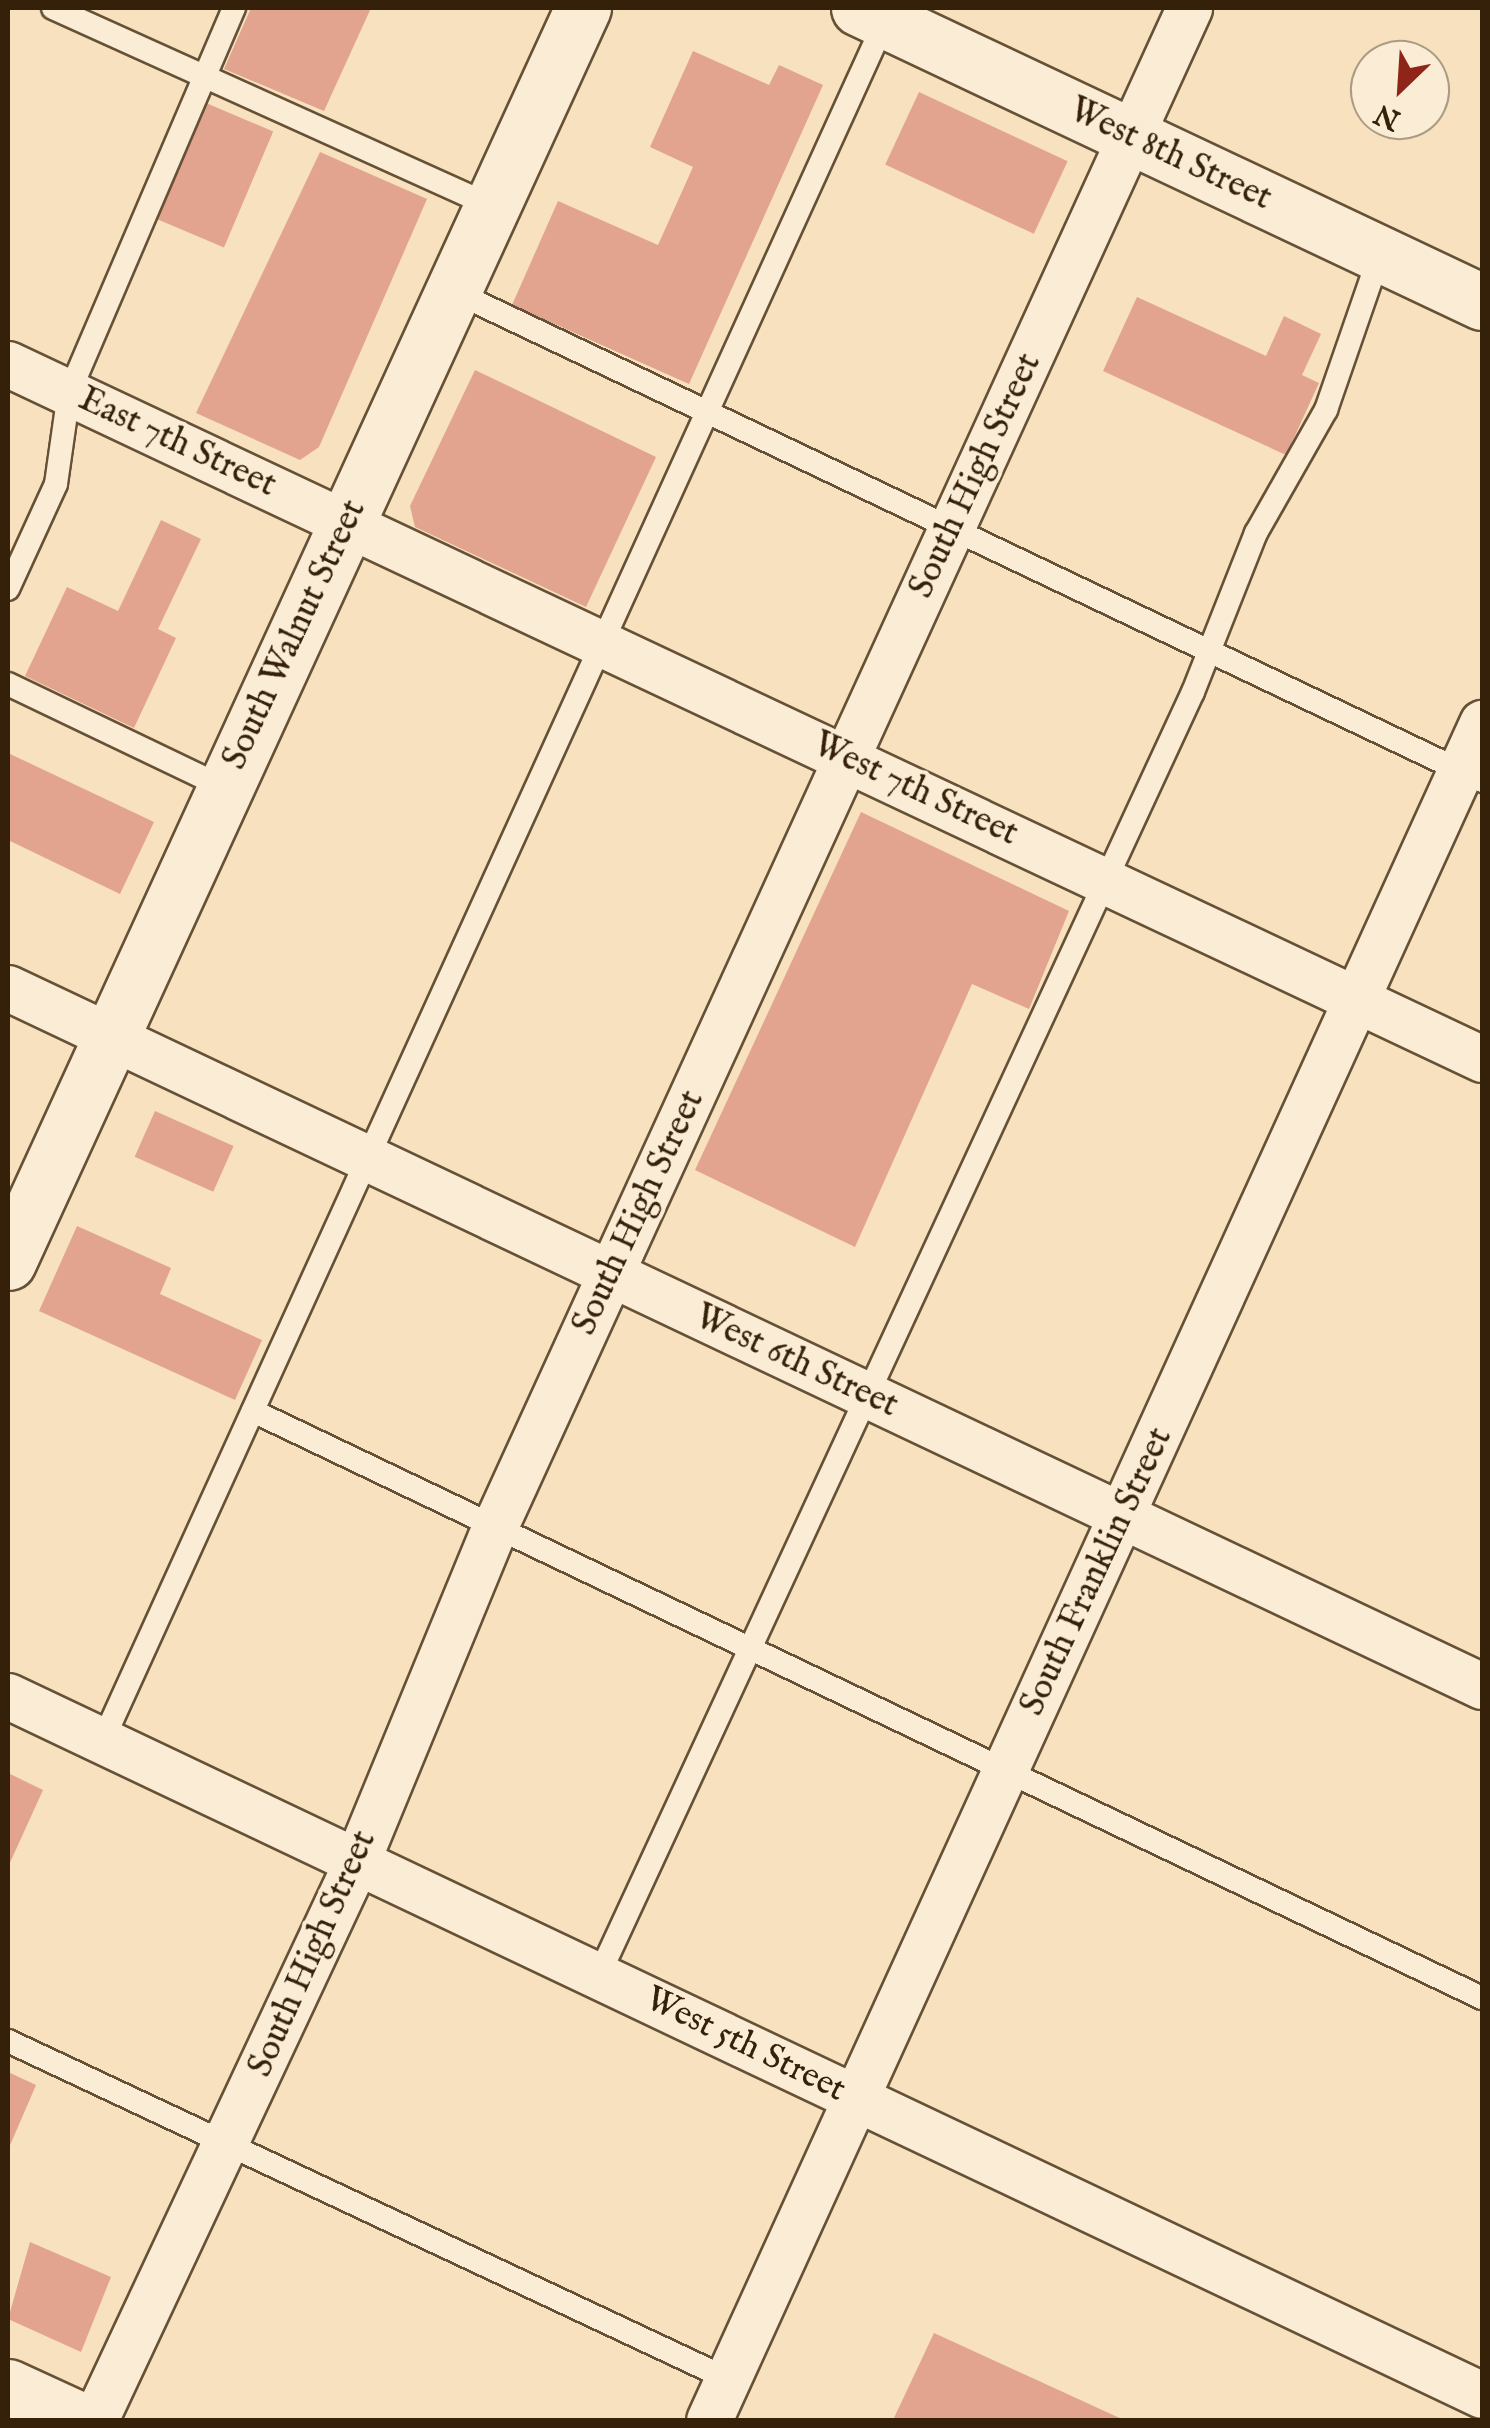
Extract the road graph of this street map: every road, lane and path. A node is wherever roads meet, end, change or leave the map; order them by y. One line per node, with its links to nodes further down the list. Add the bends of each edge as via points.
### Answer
1 (53, 8): 6 (lane)
2 (234, 8): 6 (lane)
3 (583, 8): 8 (main road, South Walnut Street)
4 (1190, 8): 7 (street, South High Street)
5 (878, 12): 7 (main road, West 8th Street); 14 (lane)
6 (202, 80): 8 (lane); 13 (lane)
7 (1130, 136): 9 (main road, West 8th Street); 16 (street, South High Street)
8 (492, 206): 10 (main road, South Walnut Street)
9 (1380, 253): 11 (main road, West 8th Street); 19 (lane, via 1326,410 1256,533)
10 (452, 291): 14 (lane); 15 (main road, South Walnut Street)
11 (1482, 302)
12 (8, 364): 13 (street, East 7th Street)
13 (69, 393): 15 (street, East 7th Street); 17 (lane, via 56,484)
14 (710, 412): 16 (lane); 18 (lane)
15 (346, 523): 18 (street, West 7th Street); 24 (main road, South Walnut Street)
16 (953, 525): 19 (lane); 22 (street, South High Street)
17 (8, 588)
18 (606, 644): 22 (street, West 7th Street); 30 (lane)
19 (1210, 650): 23 (lane); 25 (lane)
20 (8, 684): 24 (lane)
21 (1482, 723): 23 (street, South Franklin Street)
22 (847, 758): 25 (street, West 7th Street); 32 (street, South High Street)
23 (1472, 776): 27 (street, South Franklin Street)
24 (225, 788): 28 (main road, South Walnut Street)
25 (1105, 880): 27 (street, West 7th Street); 33 (lane)
26 (8, 988): 28 (street, West 6th Street)
27 (1357, 999): 29 (street, West 7th Street); 35 (street, South Franklin Street)
28 (111, 1036): 30 (street, West 6th Street); 31 (main road, South Walnut Street)
29 (1482, 1059)
30 (368, 1158): 32 (street, West 6th Street); 34 (lane)
31 (8, 1262)
32 (611, 1274): 33 (street, West 6th Street); 36 (street, South High Street)
33 (864, 1393): 35 (street, West 6th Street); 37 (lane)
34 (253, 1410): 36 (lane); 40 (lane)
35 (1124, 1516): 38 (street, West 6th Street); 41 (street, South Franklin Street)
36 (496, 1524): 37 (lane); 42 (street, South High Street)
37 (748, 1647): 41 (lane); 43 (lane)
38 (1482, 1686)
39 (8, 1696): 40 (street, West 5th Street)
40 (103, 1740): 42 (street, West 5th Street)
41 (1006, 1772): 44 (lane); 46 (street, South Franklin Street)
42 (357, 1861): 43 (street, West 5th Street); 47 (street, South High Street)
43 (599, 1975): 46 (street, West 5th Street)
44 (1482, 1998)
45 (8, 2041): 47 (lane)
46 (856, 2098): 48 (street, South Franklin Street); 50 (street, West 5th Street)
47 (226, 2147): 48 (lane); 52 (street, South High Street)
48 (728, 2379): 53 (street, South Franklin Street)
49 (8, 2387): 51 (main road)
50 (1482, 2395)
51 (80, 2420)
52 (95, 2420)
53 (710, 2420)

